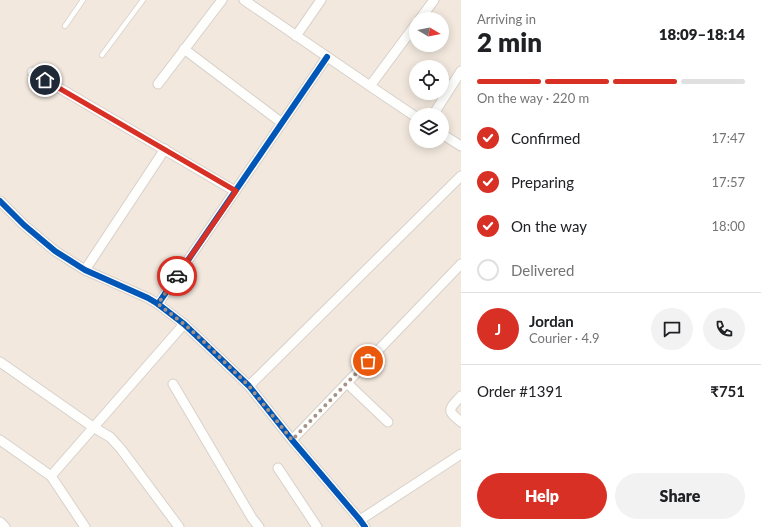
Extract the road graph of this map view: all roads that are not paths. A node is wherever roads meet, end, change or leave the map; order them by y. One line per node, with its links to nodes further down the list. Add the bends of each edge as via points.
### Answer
1 (83, 0): 8 (lane)
2 (142, 0): 12 (lane)
3 (222, 0): 11 (street)
4 (244, 0): 10 (street)
5 (322, 0): 10 (street)
6 (434, 0): 7 (street)
7 (425, 12)
8 (65, 26)
9 (409, 33): 17 (street)
10 (296, 36): 13 (street)
11 (184, 49): 16 (street); 20 (street)
12 (102, 56)
13 (327, 57): 17 (street); 20 (street)
14 (461, 71): 18 (street)
15 (32, 72): 23 (street)
16 (158, 84)
17 (370, 86): 19 (street)
18 (437, 108)
19 (409, 112)
20 (282, 123): 25 (street)
21 (449, 138): 22 (street)
22 (461, 146)
23 (164, 149): 25 (street); 28 (street)
24 (461, 176): 34 (street)
25 (236, 191): 29 (street)
26 (0, 201): 28 (street, via 55,251)
27 (461, 264): 32 (street)
28 (85, 270): 29 (street)
29 (158, 304): 30 (street)
30 (184, 324): 34 (street); 38 (street)
31 (0, 362): 38 (street)
32 (347, 383): 36 (street); 40 (street)
33 (173, 384): 49 (street)
34 (249, 386): 40 (street)
35 (461, 396): 37 (street, via 451,410)
36 (388, 422)
37 (461, 422)
38 (93, 427): 43 (street); 48 (street, via 116,442)
39 (0, 440): 43 (street)
40 (292, 440): 45 (street)
41 (461, 454): 45 (street)
42 (278, 468): 50 (street)
43 (51, 476): 47 (street)
44 (0, 522): 46 (street)
45 (363, 523)
46 (5, 527)
47 (85, 527)
48 (179, 527)
49 (258, 527)
50 (317, 527)

